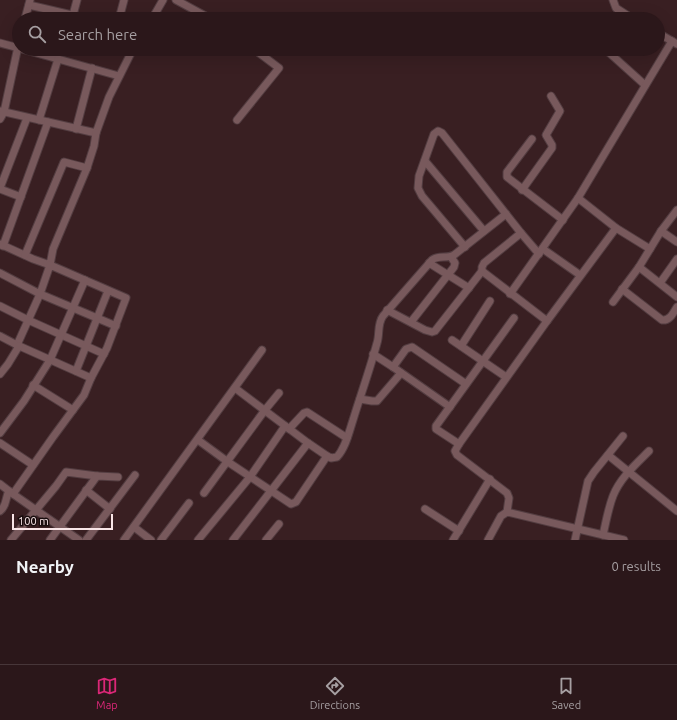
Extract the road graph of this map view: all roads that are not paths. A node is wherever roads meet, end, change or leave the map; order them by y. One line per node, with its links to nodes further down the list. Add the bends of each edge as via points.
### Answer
1 (77, 0): 9 (street)
2 (124, 0): 10 (street)
3 (163, 0): 11 (street)
4 (176, 0): 12 (street)
5 (613, 0): 7 (street)
6 (30, 3): 8 (street)
7 (619, 11)
8 (62, 12)
9 (74, 12)
10 (121, 12)
11 (156, 12)
12 (198, 12)
13 (665, 37): 15 (street)
14 (0, 43): 16 (street)
15 (674, 43): 25 (street)
16 (12, 46)
17 (17, 56): 27 (street)
18 (48, 56): 22 (street)
19 (129, 56): 24 (street)
20 (263, 56): 30 (street, via 279,68)
21 (613, 56): 25 (street)
22 (58, 59): 23 (street); 29 (street)
23 (92, 68): 24 (street); 32 (street)
24 (119, 76): 33 (street)
25 (645, 85): 40 (street)
26 (551, 96): 38 (street, via 560,111 546,135 552,148)
27 (1, 114): 28 (street)
28 (27, 118): 29 (street); 37 (street)
29 (39, 120): 31 (street)
30 (237, 120)
31 (48, 122): 32 (street); 39 (street)
32 (76, 129): 33 (street)
33 (96, 133): 36 (street)
34 (532, 139): 38 (street, via 507,175)
35 (425, 161): 42 (street, via 434,134 440,132); 46 (street); 50 (street, via 418,183 419,192)
36 (87, 168): 53 (street, via 64,162); 57 (street, via 53,249)
37 (0, 189): 39 (street)
38 (522, 190): 43 (street)
39 (21, 197): 49 (street)
40 (578, 198): 43 (street); 44 (street)
41 (677, 210): 45 (street)
42 (506, 214): 46 (street); 47 (street)
43 (563, 220): 52 (street)
44 (616, 228): 51 (street); 62 (street)
45 (662, 230): 48 (street); 51 (street)
46 (484, 231): 50 (street)
47 (521, 233): 52 (street); 59 (street, via 484,263)
48 (677, 242)
49 (1, 245): 53 (street)
50 (465, 246): 54 (street)
51 (650, 249): 58 (street)
52 (541, 251): 62 (street); 69 (street)
53 (25, 255): 57 (street)
54 (451, 257): 56 (street, via 434,258); 61 (street, via 455,266)
55 (677, 259): 64 (street)
56 (429, 263): 61 (street); 76 (street)
57 (50, 265): 63 (street); 68 (street)
58 (639, 267): 64 (street); 66 (street)
59 (482, 271): 65 (street); 69 (street)
60 (0, 274): 68 (street)
61 (448, 275): 65 (street); 81 (street)
62 (580, 275): 80 (street)
63 (85, 280): 67 (street); 75 (street)
64 (660, 283): 70 (street)
65 (469, 288): 81 (street, via 435,331 428,331)
66 (622, 289): 72 (street); 74 (street, via 662,320 667,320)
67 (108, 290): 77 (street); 82 (street, via 126,298)
68 (40, 294): 75 (street); 79 (street)
69 (510, 294): 80 (street)
70 (677, 297)
71 (490, 301): 88 (street)
72 (613, 302)
73 (0, 306): 79 (street)
74 (677, 307)
75 (73, 308): 77 (street); 83 (street)
76 (387, 310): 81 (street); 91 (street, via 380,319 378,341)
77 (96, 318): 82 (street); 87 (street)
78 (514, 318): 93 (street)
79 (28, 320): 83 (street); 86 (street)
80 (547, 321): 99 (street)
81 (411, 322)
82 (116, 326): 90 (street)
83 (61, 335): 87 (street); 92 (street)
84 (0, 336): 86 (street)
85 (452, 340): 88 (street)
86 (18, 345): 92 (street); 97 (street)
87 (86, 346): 90 (street); 95 (street)
88 (461, 346): 93 (street)
89 (262, 350): 102 (street)
90 (104, 354): 98 (street)
91 (373, 354): 94 (street); 104 (street)
92 (50, 360): 95 (street); 101 (street)
93 (483, 361): 99 (street); 100 (street)
94 (393, 367): 96 (street); 100 (street, via 406,350 412,347)
95 (76, 371): 98 (street)
96 (401, 373): 104 (street, via 377,401); 105 (street)
97 (0, 374)
98 (91, 378): 106 (street, via 84,395)
99 (506, 378): 115 (street)
100 (466, 384): 105 (street)
101 (33, 385): 106 (street); 109 (street)
102 (235, 388): 107 (street); 112 (street)
103 (279, 393): 107 (street)
104 (360, 399): 111 (street)
105 (450, 407): 115 (street, via 436,428)
106 (73, 410): 120 (street)
107 (265, 410): 108 (street); 119 (street)
108 (287, 427): 111 (street, via 307,412); 114 (street); 125 (street)
109 (0, 433)
110 (624, 436): 117 (street)
111 (347, 438): 118 (street, via 337,457)
112 (198, 440): 119 (street); 141 (street)
113 (0, 443): 120 (street)
114 (308, 443): 118 (street); 129 (street)
115 (459, 444): 126 (street, via 456,454)
116 (649, 450): 121 (street)
117 (608, 455): 121 (street); 142 (street, via 588,481)
118 (327, 456): 129 (street, via 295,504)
119 (228, 462): 125 (street); 131 (street)
120 (33, 465): 130 (street)
121 (628, 472): 137 (street); 144 (street, via 614,495)
122 (135, 475): 134 (street)
123 (97, 476): 124 (street); 128 (street); 133 (street, via 66,472)
124 (118, 477)
125 (250, 477): 129 (street); 152 (street)
126 (490, 479): 138 (street, via 507,493 509,498); 143 (street)
127 (0, 484): 130 (street)
128 (86, 490): 134 (street); 140 (street)
129 (270, 491): 153 (street)
130 (11, 492): 133 (street); 136 (street, via 6,496 5,506)
131 (204, 493)
132 (189, 503): 151 (street)
133 (37, 509): 140 (street); 145 (street)
134 (110, 509): 148 (street)
135 (425, 509): 143 (street)
136 (0, 511)
137 (677, 511)
138 (506, 512): 142 (street); 156 (street, via 501,516)
139 (279, 524): 154 (street)
140 (60, 526): 146 (street); 147 (street)
141 (134, 527): 149 (street); 150 (street)
142 (577, 529): 144 (street); 157 (street)
143 (459, 531): 155 (street)
144 (603, 535): 158 (street)
145 (11, 540)
146 (50, 540)
147 (79, 540)
148 (86, 540)
149 (124, 540)
150 (151, 540)
151 (161, 540)
152 (198, 540)
153 (232, 540)
154 (266, 540)
155 (453, 540)
156 (488, 540)
157 (575, 540)
158 (624, 540)

